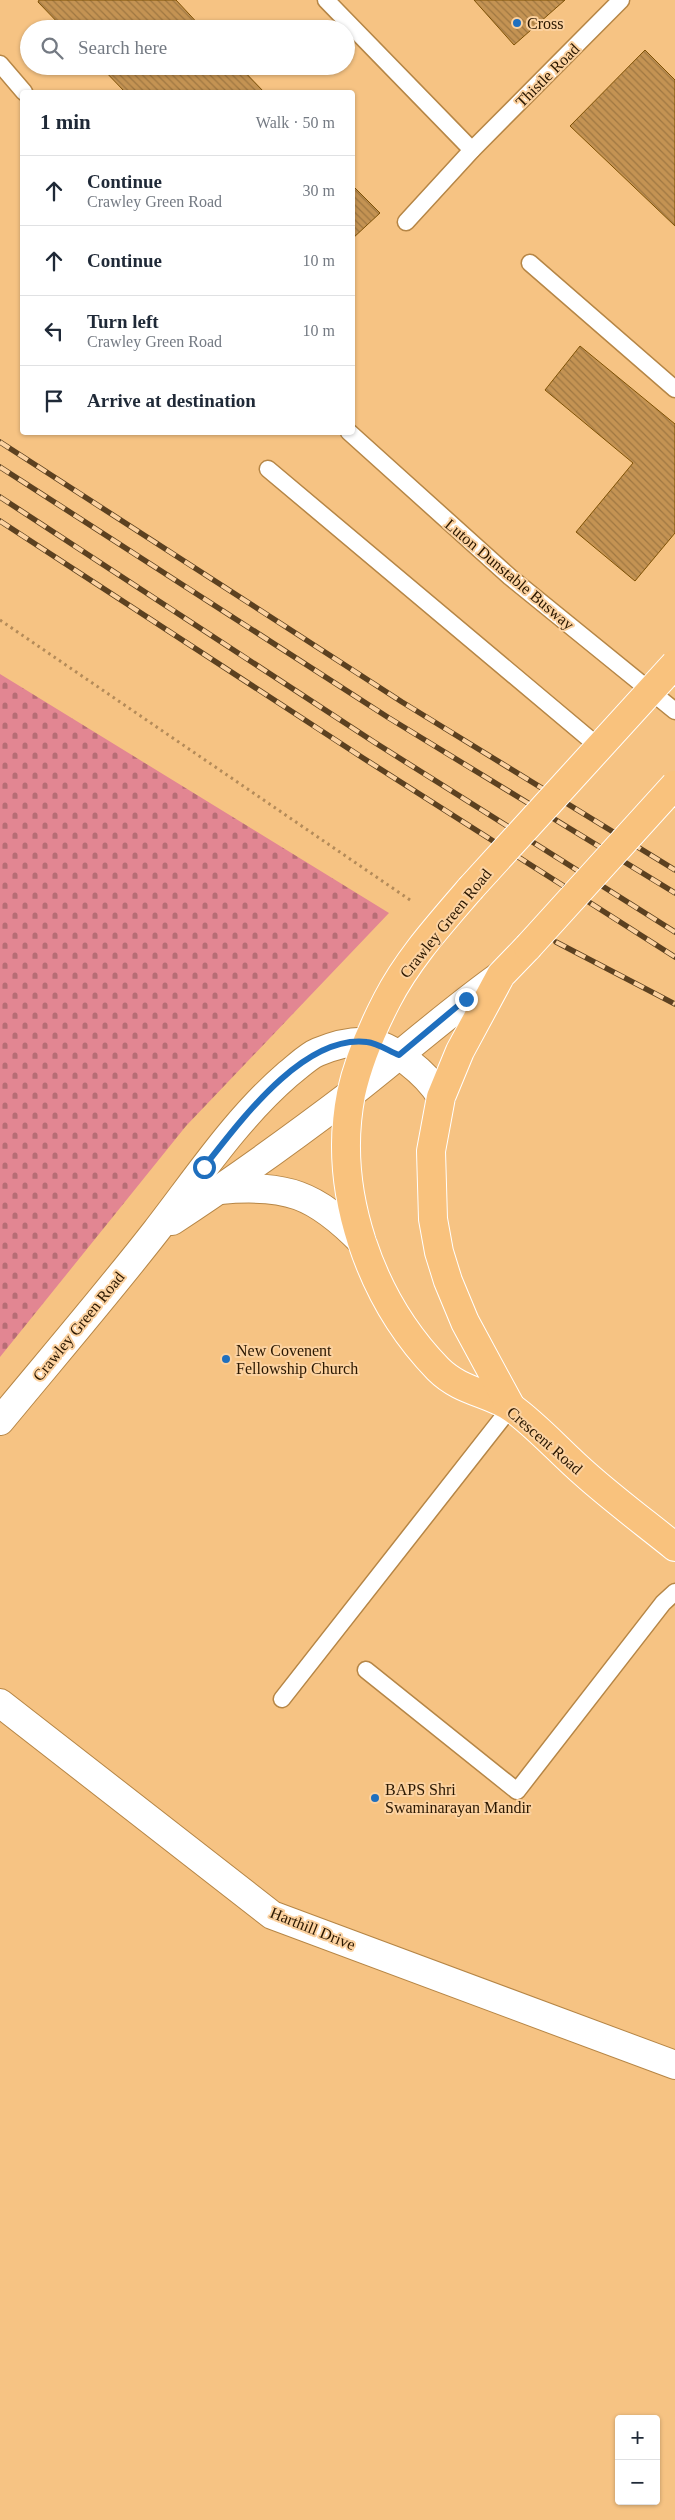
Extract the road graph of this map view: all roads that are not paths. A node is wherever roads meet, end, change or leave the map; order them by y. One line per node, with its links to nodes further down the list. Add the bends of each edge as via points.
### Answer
1 (326, 0): 3 (lane)
2 (621, 0): 7 (lane, Thistle Road)
3 (345, 20)
4 (355, 30): 7 (lane)
5 (0, 64): 6 (lane)
6 (22, 90)
7 (472, 150): 8 (lane, Thistle Road)
8 (406, 222)
9 (530, 262): 10 (lane)
10 (675, 389)
11 (353, 435): 14 (lane, Luton Dunstable Busway, via 510,577)
12 (268, 468): 15 (lane)
13 (675, 664): 15 (highway, Crawley Green Road, bridge)
14 (675, 711)
15 (599, 747): 18 (highway, Crawley Green Road, bridge, via 470,889 411,960 388,998)
16 (675, 785): 17 (highway, Crawley Green Road, bridge)
17 (501, 975): 19 (street, Crawley Green Road, via 466,999); 21 (highway, via 460,1051)
18 (368, 1042): 19 (street); 20 (highway); 23 (street, Crawley Green Road, via 342,1044 316,1052 274,1086 238,1125)
19 (399, 1055): 20 (street, Crawley Green Road); 21 (street, via 434,1085)
20 (352, 1093): 22 (street, Crawley Green Road); 24 (highway, via 348,1156 350,1190)
21 (440, 1097): 25 (highway, via 431,1151 430,1185 439,1252 465,1322)
22 (220, 1190): 23 (street, Crawley Green Road); 24 (street, Crescent Road, via 274,1188 294,1194 338,1218)
23 (156, 1232): 26 (street, Crawley Green Road)
24 (362, 1242): 25 (highway, Crescent Road, via 390,1304 439,1370 464,1388)
25 (511, 1407): 27 (highway, Crescent Road, via 600,1487); 30 (lane)
26 (0, 1421)
27 (675, 1547)
28 (675, 1592): 29 (lane, via 517,1791)
29 (366, 1670)
30 (282, 1699)
31 (0, 1703): 32 (street, Harthill Drive, via 272,1915)
32 (675, 2065)

